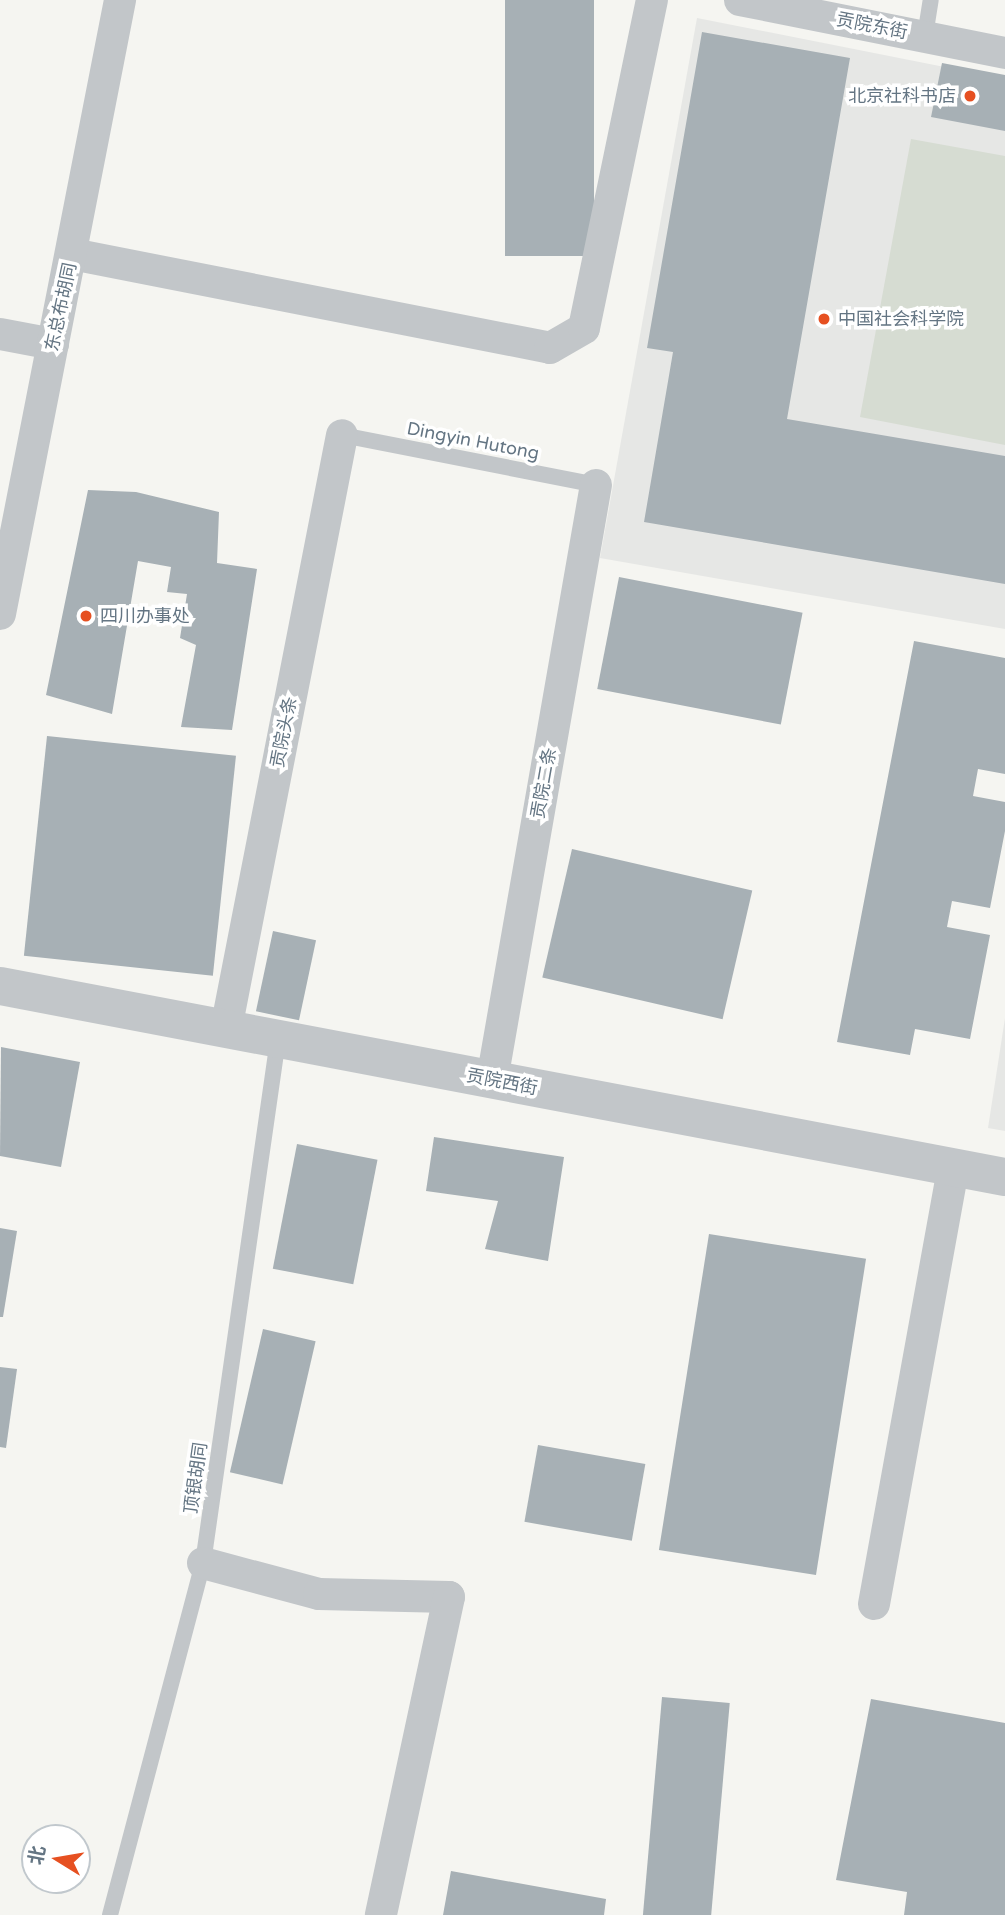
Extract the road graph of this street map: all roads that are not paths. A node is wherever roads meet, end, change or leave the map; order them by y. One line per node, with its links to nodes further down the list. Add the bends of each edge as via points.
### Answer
1 (120, 0): 7 (street, 东总布胡同)
2 (652, 0): 7 (street, via 584,328 550,348)
3 (740, 0): 5 (street, 贡院东街)
4 (931, 0): 5 (lane)
5 (925, 36): 6 (street, 贡院东街)
6 (1005, 53)
7 (72, 254): 9 (street, 东总布胡同)
8 (0, 334): 9 (street)
9 (52, 344): 12 (street, 东总布胡同)
10 (342, 435): 11 (lane, Dingyin Hutong); 14 (street, 贡院头条)
11 (596, 485): 16 (street, 贡院二条)
12 (0, 614)
13 (0, 986): 14 (street, 贡院西街)
14 (226, 1029): 15 (street, 贡院西街)
15 (278, 1039): 16 (street, 贡院西街); 19 (lane, 顶银胡同)
16 (492, 1080): 17 (street, 贡院西街)
17 (953, 1168): 18 (street, 贡院西街); 20 (street)
18 (1005, 1177)
19 (203, 1563): 21 (lane, 顶银胡同); 22 (street, via 319,1594 449,1597)
20 (874, 1604)
21 (110, 1915)
22 (381, 1915)

